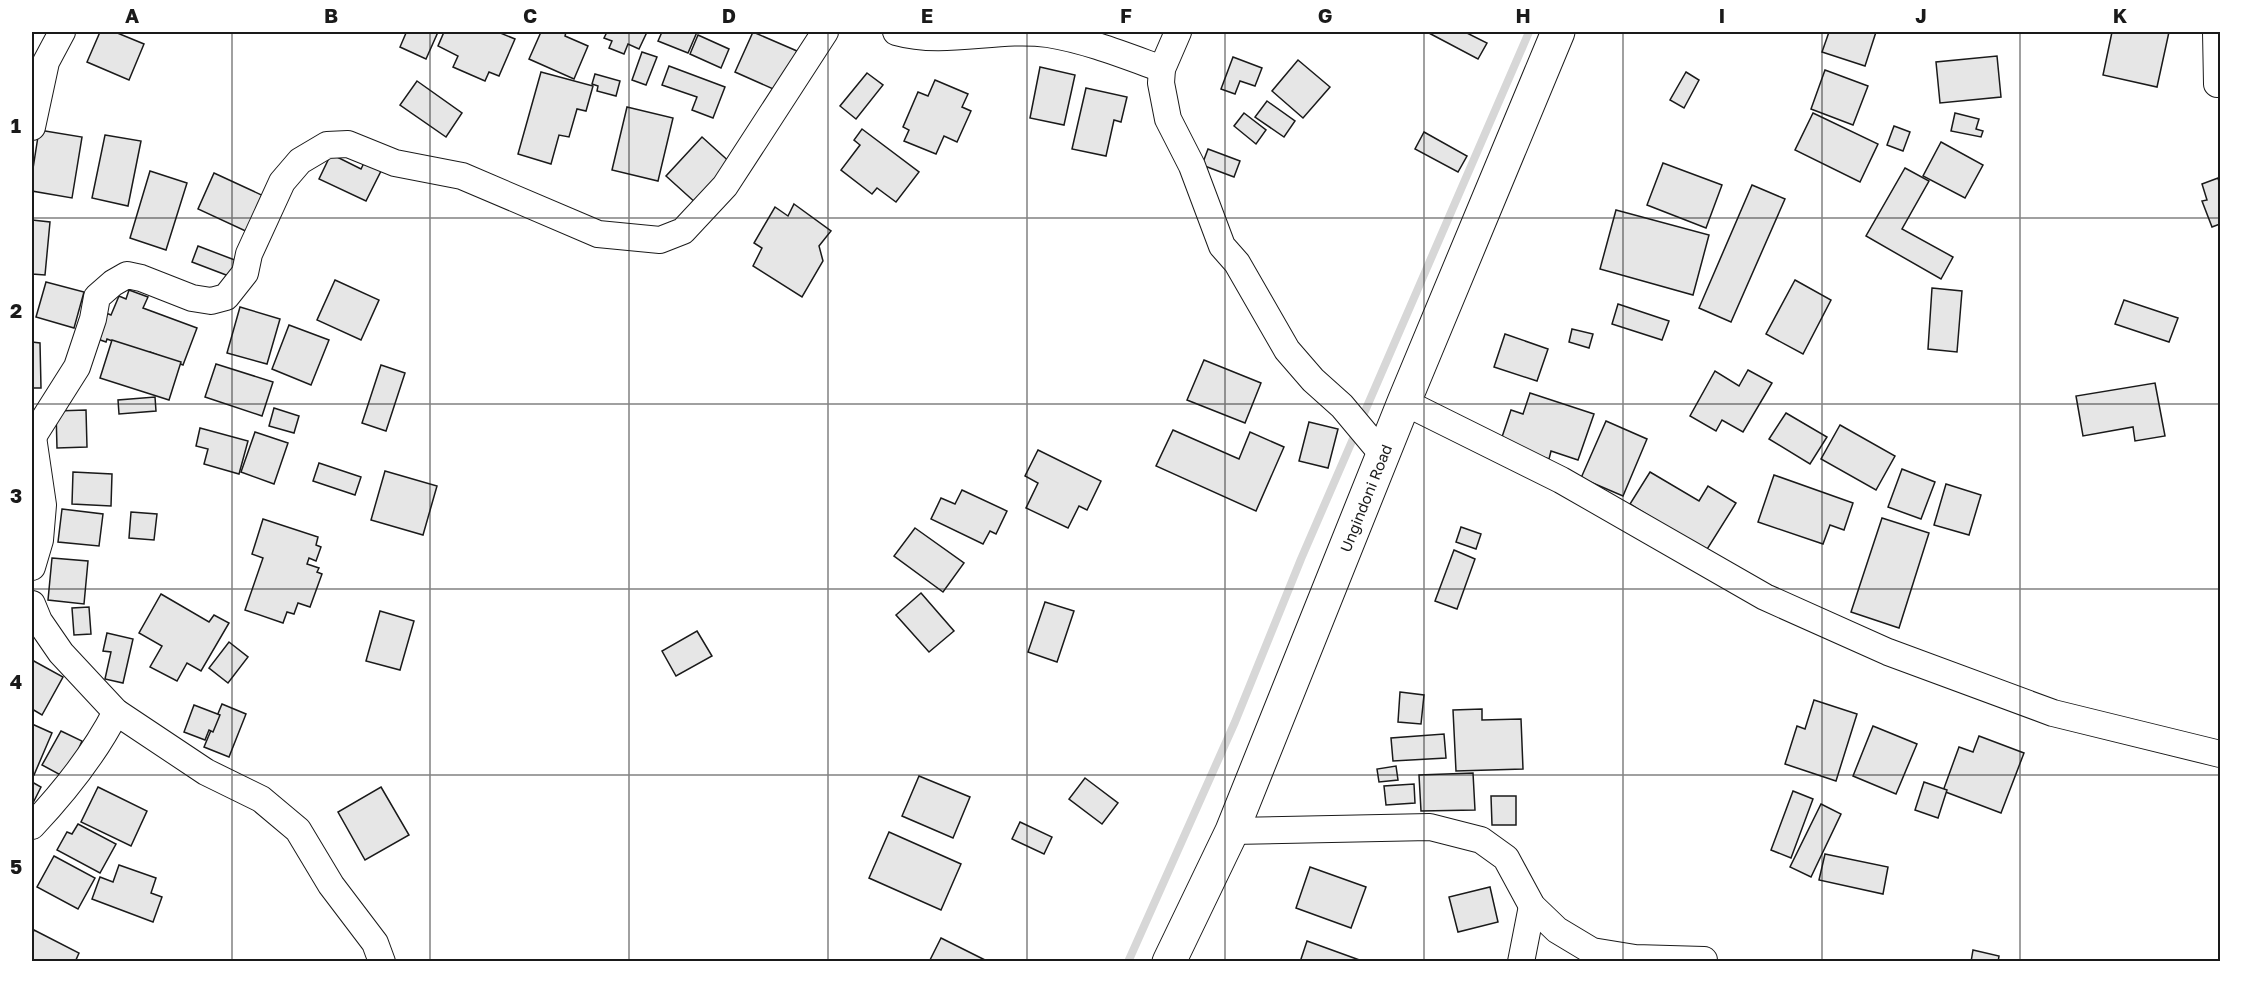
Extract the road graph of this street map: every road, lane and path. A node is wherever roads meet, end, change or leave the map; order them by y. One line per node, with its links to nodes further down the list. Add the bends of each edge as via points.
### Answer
1 (62, 32): 9 (street, via 46,62)
2 (825, 32): 11 (street, via 726,186 683,231 660,240 598,234 462,176 395,163 348,144 327,145 300,161 282,182 249,254 245,273 226,297 211,301 192,298 127,275 97,297 77,367)
3 (896, 32): 7 (street, via 916,38 1047,34)
4 (1178, 32): 7 (street)
5 (1558, 32): 10 (main road, Ungindoni Road)
6 (2216, 32): 8 (street)
7 (1162, 69): 12 (street, via 1168,119 1192,166 1222,246 1237,263 1287,350)
8 (2217, 84)
9 (32, 127)
10 (1404, 402): 12 (main road, Ungindoni Road); 16 (street, via 1561,480 1765,597 1888,652 2053,713)
11 (33, 433): 13 (street, via 43,505 40,540)
12 (1383, 455): 18 (main road, Ungindoni Road)
13 (32, 567)
14 (32, 604): 15 (street, via 61,654)
15 (116, 712): 17 (street, via 74,779); 21 (street, via 206,772 261,799 298,830 331,885 375,944)
16 (2220, 754)
17 (32, 826)
18 (1232, 831): 19 (street, via 1430,827 1481,840 1506,858); 22 (main road, Ungindoni Road)
19 (1532, 906): 20 (street, via 1557,930 1592,951 1635,958); 23 (street)
20 (1704, 960)
21 (382, 962)
22 (1169, 962)
23 (1521, 962)

